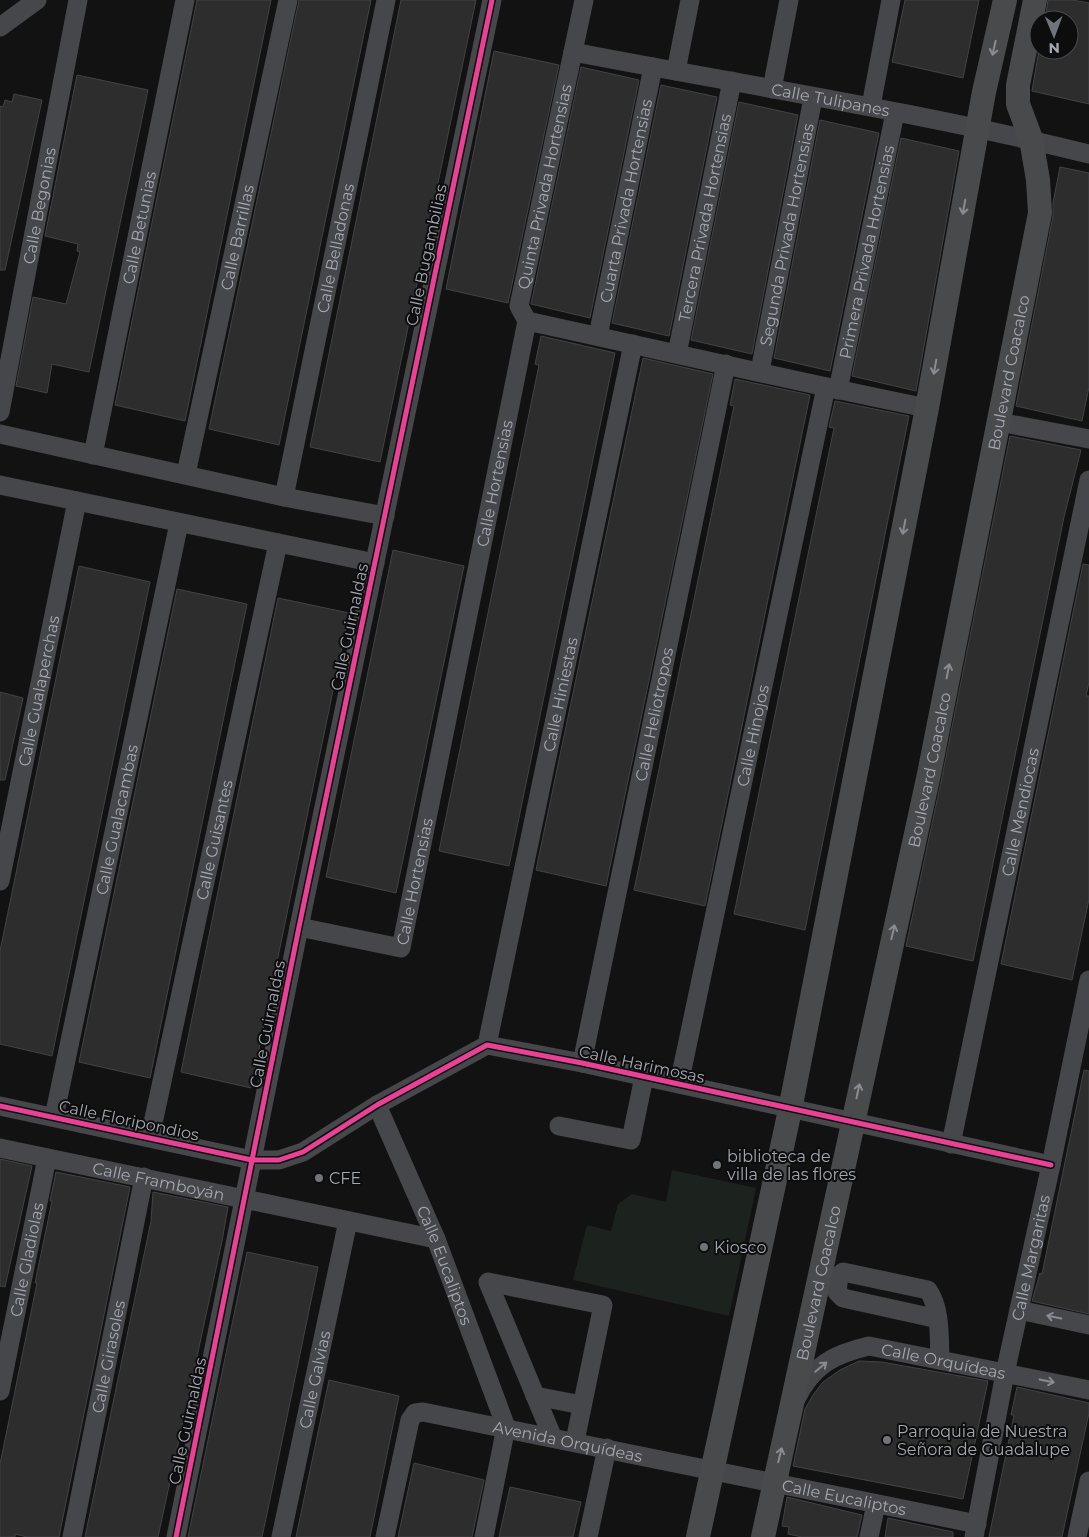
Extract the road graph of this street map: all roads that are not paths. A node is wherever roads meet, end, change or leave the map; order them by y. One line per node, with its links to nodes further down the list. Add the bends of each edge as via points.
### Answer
1 (37, 0): 13 (street)
2 (78, 0): 33 (street, Calle Begonias)
3 (185, 0): 37 (street, Calle Betunias)
4 (288, 0): 38 (street, Calle Barrillas)
5 (386, 0): 41 (street, Calle Belladonas)
6 (492, 0): 43 (street, Calle Bugambilias)
7 (584, 0): 14 (street, Quinta Privada Hortensias)
8 (690, 0): 16 (street)
9 (790, 0): 18 (street)
10 (891, 0): 20 (street)
11 (1005, 0): 22 (main road, one-way to 22)
12 (1035, 0): 23 (main road, Boulevard Coacalco, via 1018,85 1018,104)
13 (0, 27)
14 (573, 52): 15 (street, Calle Tulipanes); 25 (street, Quinta Privada Hortensias, via 519,306)
15 (653, 67): 16 (street, Calle Tulipanes); 26 (street, Cuarta Privada Hortensias)
16 (676, 71): 17 (street, Calle Tulipanes)
17 (732, 81): 18 (street, Calle Tulipanes); 28 (street, Tercera Privada Hortensias)
18 (772, 89): 19 (street, Calle Tulipanes)
19 (813, 98): 20 (street, Calle Tulipanes); 30 (street, Segunda Privada Hortensias)
20 (871, 106): 21 (street, Calle Tulipanes)
21 (895, 113): 22 (street, Calle Tulipanes); 31 (street, Primera Privada Hortensias)
22 (978, 130): 23 (street, Calle Tulipanes); 32 (main road, one-way to 32)
23 (1031, 139): 24 (street, Calle Tulipanes); 34 (main road, Boulevard Coacalco, via 1040,213)
24 (1089, 154)
25 (527, 321): 26 (street); 48 (street, Calle Hortensias, via 401,948)
26 (598, 336): 27 (street)
27 (633, 344): 28 (street); 50 (street, Calle Hiniestas)
28 (677, 354): 29 (street)
29 (726, 364): 30 (street); 51 (street, Calle Heliotropos)
30 (760, 371): 31 (street)
31 (832, 388): 32 (street); 53 (street, Calle Hinojos)
32 (927, 408): 56 (main road, one-way to 56)
33 (0, 412)
34 (999, 422): 36 (street); 58 (main road, Boulevard Coacalco, one-way to 34, via 929,774)
35 (0, 434): 37 (street)
36 (1088, 435)
37 (93, 455): 38 (street)
38 (186, 474): 41 (street)
39 (1089, 480): 61 (street, Calle Mendiocas)
40 (0, 485): 42 (street, Calle Guirnaldas)
41 (284, 497): 43 (street)
42 (77, 501): 44 (street, Calle Guirnaldas); 47 (street, Calle Gualaperchas)
43 (385, 516): 46 (street, Calle Guirnaldas)
44 (179, 523): 45 (street, Calle Guirnaldas); 57 (street, Calle Gualacambas)
45 (278, 543): 46 (street, Calle Guirnaldas); 60 (street, Calle Guisantes)
46 (376, 563): 48 (street, Calle Guirnaldas)
47 (0, 881)
48 (299, 927): 64 (street, Calle Guirnaldas)
49 (1089, 980): 65 (street, Calle Margaritas)
50 (487, 1045): 51 (street, Calle Harimosas); 54 (street)
51 (582, 1063): 52 (street, Calle Harimosas)
52 (644, 1077): 53 (street, Calle Harimosas); 59 (street, via 631,1140)
53 (679, 1084): 56 (street, Calle Harimosas)
54 (377, 1105): 64 (street, via 303,1152 279,1160); 69 (street, Calle Eucaliptos)
55 (0, 1106): 57 (street, Calle Floripondios)
56 (790, 1110): 58 (street, Calle Harimosas); 84 (main road)
57 (54, 1117): 60 (street, Calle Floripondios)
58 (852, 1122): 61 (street, Calle Harimosas); 79 (main road, Boulevard Coacalco)
59 (559, 1126)
60 (150, 1137): 64 (street, Calle Floripondios)
61 (951, 1144): 65 (street, Calle Harimosas)
62 (0, 1148): 63 (street, Calle Framboyán)
63 (47, 1158): 66 (street, Calle Framboyán); 76 (street, Calle Gladiolas)
64 (252, 1160): 67 (street, Calle Guirnaldas)
65 (1051, 1165): 70 (street, Calle Margaritas)
66 (144, 1177): 67 (street, Calle Framboyán); 89 (street, Calle Girasoles)
67 (245, 1199): 68 (street, Calle Framboyán); 90 (street, Calle Guirnaldas)
68 (348, 1221): 69 (street, Calle Framboyán); 91 (street, Calle Galvias)
69 (436, 1240): 80 (street, Calle Eucaliptos)
70 (1020, 1310): 72 (street, one-way to 70); 74 (street, Calle Margaritas)
71 (938, 1319): 71 (street, via 933,1296 928,1290 842,1272 839,1275 837,1292 843,1298); 73 (street)
72 (1089, 1325)
73 (940, 1360): 74 (street, Calle Orquídeas); 79 (street, Calle Orquídeas, one-way to 73, via 804,1383 822,1364 844,1351 869,1346)
74 (1005, 1373): 75 (street, Calle Orquídeas, one-way to 75); 88 (street, Calle Margaritas)
75 (1089, 1390)
76 (0, 1391)
77 (535, 1396): 78 (street); 78 (street, via 488,1282 604,1305); 81 (street)
78 (582, 1405): 82 (street)
79 (793, 1405): 86 (main road, Boulevard Coacalco, one-way to 79)
80 (506, 1427): 81 (street, Avenida Orquídeas); 92 (street, Avenida Orquídeas, via 415,1413 410,1420); 93 (street)
81 (552, 1436): 82 (street, Avenida Orquídeas)
82 (575, 1441): 83 (street, Avenida Orquídeas)
83 (607, 1448): 84 (street, Avenida Orquídeas); 94 (street)
84 (712, 1470): 86 (street, Calle Eucaliptos); 95 (main road)
85 (1089, 1481): 98 (street)
86 (774, 1482): 87 (street, Calle Eucaliptos); 96 (main road, Boulevard Coacalco)
87 (876, 1504): 88 (street, Calle Eucaliptos); 97 (street)
88 (975, 1530)
89 (72, 1537)
90 (176, 1537)
91 (281, 1537)
92 (385, 1537)
93 (484, 1537)
94 (588, 1537)
95 (698, 1537)
96 (762, 1537)
97 (870, 1537)
98 (1077, 1537)

